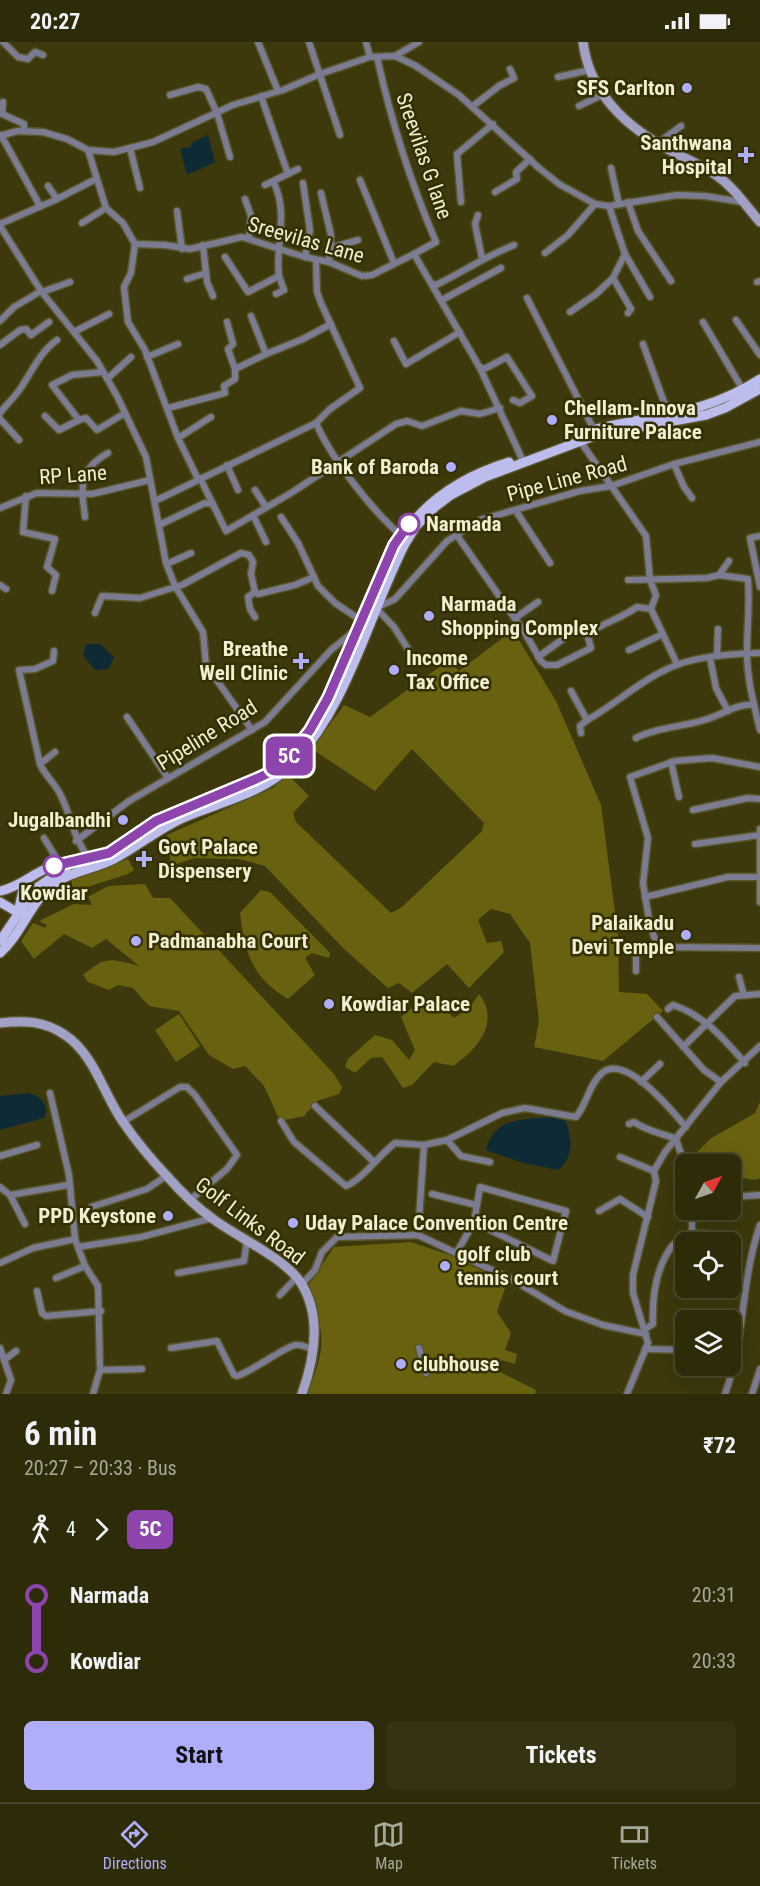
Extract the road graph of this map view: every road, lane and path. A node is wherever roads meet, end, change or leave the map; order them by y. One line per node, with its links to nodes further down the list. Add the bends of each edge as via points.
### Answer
1 (3, 42): 7 (street, via 18,57 28,59 35,52)
2 (258, 42): 14 (street)
3 (309, 42): 12 (street)
4 (366, 42): 9 (street)
5 (419, 42): 8 (street)
6 (583, 42): 11 (street)
7 (43, 55)
8 (395, 56): 9 (street); 19 (street)
9 (374, 57): 12 (street); 68 (street, Sreevilas G lane, via 406,169 436,242)
10 (510, 69): 19 (street, via 514,78)
11 (590, 70): 13 (street); 16 (street)
12 (320, 74): 14 (street); 25 (street)
13 (558, 77)
14 (278, 91): 17 (street)
15 (170, 95): 21 (street, via 198,87 206,89)
16 (602, 95): 20 (street); 27 (street, via 632,125)
17 (261, 96): 21 (street); 34 (street)
18 (3, 102): 24 (street, via 2,114 24,124)
19 (473, 106): 22 (street)
20 (579, 106)
21 (217, 113): 28 (street, via 153,142); 30 (street)
22 (493, 124): 31 (street); 46 (street, via 457,154)
23 (681, 126): 27 (street)
24 (24, 131): 26 (street); 29 (street, via 67,139)
25 (340, 135)
26 (1, 136): 51 (street)
27 (658, 143): 48 (street, via 716,175)
28 (130, 148): 29 (street, via 114,152); 41 (street)
29 (88, 150): 35 (street)
30 (230, 157)
31 (530, 159): 42 (street, via 516,172 517,179); 49 (street, via 559,184)
32 (611, 168): 50 (street)
33 (298, 170): 34 (street)
34 (288, 174): 39 (street)
35 (96, 179): 44 (street); 53 (street)
36 (360, 180): 75 (street)
37 (274, 183): 64 (street, via 283,229)
38 (303, 183): 71 (street, via 310,230)
39 (265, 184)
40 (48, 186): 44 (street)
41 (140, 188)
42 (495, 192)
43 (321, 193): 65 (street, via 330,226)
44 (57, 199): 51 (street)
45 (245, 199): 59 (street, via 251,216)
46 (461, 202)
47 (628, 202): 48 (street, via 677,195); 50 (street); 81 (street, via 638,231)
48 (741, 202): 56 (street)
49 (595, 204): 52 (street); 67 (street, via 568,235)
50 (619, 204): 52 (street)
51 (40, 206): 58 (street)
52 (609, 206): 69 (street)
53 (106, 208): 57 (street); 61 (street, via 123,223)
54 (177, 211): 66 (street)
55 (478, 215): 72 (street, via 475,224)
56 (760, 222)
57 (82, 223)
58 (0, 225): 84 (street)
59 (249, 238): 62 (street, Sreevilas Lane, via 234,236); 64 (street, Sreevilas Lane)
60 (358, 240): 65 (street)
61 (135, 244): 66 (street, Sreevilas Lane); 110 (street, via 124,299 132,332)
62 (203, 245): 66 (street, Sreevilas Lane); 77 (street)
63 (514, 245): 72 (street)
64 (279, 247): 71 (street, Sreevilas Lane); 78 (street)
65 (330, 248): 74 (street)
66 (182, 249)
67 (545, 253)
68 (414, 254): 75 (street, Sreevilas Lane); 83 (street)
69 (625, 254): 79 (street); 88 (street)
70 (225, 257): 78 (street, via 248,291)
71 (305, 257): 73 (street, Sreevilas Lane)
72 (483, 258): 83 (street, via 459,274)
73 (316, 260): 74 (street, Sreevilas Lane); 99 (street, via 317,292)
74 (329, 261): 75 (street, Sreevilas Lane, via 362,276 372,276)
75 (394, 263)
76 (501, 268): 89 (street)
77 (206, 273): 80 (street); 86 (street)
78 (279, 276): 85 (street, via 284,290)
79 (613, 278): 90 (street); 91 (street, via 631,309)
80 (187, 279)
81 (671, 281)
82 (70, 282): 84 (street)
83 (432, 284): 89 (street)
84 (42, 292): 95 (street, via 14,307); 100 (street)
85 (276, 294)
86 (213, 296)
87 (526, 297): 129 (street)
88 (650, 297)
89 (442, 300): 101 (street)
90 (570, 312)
91 (628, 313)
92 (109, 314): 100 (street)
93 (251, 316): 107 (street)
94 (736, 320): 108 (street)
95 (0, 321)
96 (49, 322): 106 (street, via 31,335 26,329 20,330)
97 (226, 322): 112 (street, via 233,344 228,349)
98 (703, 322): 116 (street)
99 (331, 324): 107 (street); 128 (street, via 360,388)
100 (74, 332): 113 (street)
101 (459, 332): 103 (street, via 406,364); 111 (street)
102 (57, 340): 121 (street)
103 (394, 341)
104 (178, 344): 110 (street)
105 (643, 344): 124 (street)
106 (0, 345)
107 (266, 354): 112 (street)
108 (760, 355)
109 (131, 357): 114 (street)
110 (147, 357): 119 (street)
111 (480, 368): 118 (street, via 507,357 532,396 520,403); 120 (street)
112 (236, 369): 119 (street, via 235,379 224,386 225,393)
113 (103, 372): 114 (street); 127 (street, via 72,375 52,385)
114 (107, 379): 122 (street)
115 (760, 379): 116 (main road)
116 (743, 390): 124 (main road)
117 (760, 390): 131 (main road, via 706,415)
118 (513, 400)
119 (168, 408): 130 (street)
120 (500, 408): 135 (street); 136 (street, via 480,414 461,411 422,426 400,422)
121 (0, 413)
122 (125, 413): 127 (street, via 97,430 86,418); 140 (street, via 146,457)
123 (45, 416): 127 (street, via 59,430)
124 (669, 416): 129 (main road)
125 (211, 417): 130 (street)
126 (0, 419): 132 (street)
127 (79, 420)
128 (316, 423): 136 (street); 138 (street)
129 (594, 430): 131 (main road)
130 (178, 438): 139 (street)
131 (578, 438): 135 (main road); 141 (street)
132 (19, 440)
133 (760, 442): 137 (street, Pipe Line Road)
134 (108, 453): 144 (street, via 83,475)
135 (524, 460): 158 (main road, via 452,495)
136 (336, 462): 149 (street); 158 (street)
137 (674, 464): 141 (street, Pipe Line Road); 146 (street)
138 (227, 465): 139 (street); 142 (street)
139 (199, 479): 147 (street); 148 (street)
140 (150, 480): 144 (street, RP Lane, via 92,494); 147 (street)
141 (611, 486): 151 (street, Pipe Line Road, via 580,491); 167 (street, via 646,536)
142 (238, 490)
143 (255, 490): 149 (street)
144 (81, 492): 145 (street, RP Lane); 153 (street)
145 (26, 496): 150 (street, RP Lane); 171 (street, via 23,532 55,538 47,567 56,575)
146 (692, 498)
147 (155, 501): 155 (street)
148 (213, 504): 152 (street, via 226,531); 155 (street, via 206,503)
149 (266, 507): 152 (street)
150 (0, 508)
151 (516, 511): 156 (street, Pipe Line Road, via 480,520); 162 (street)
152 (253, 515): 159 (street)
153 (85, 517)
154 (281, 518): 165 (street)
155 (159, 525): 163 (street)
156 (456, 534): 174 (street, Pipe Line Road, via 395,598); 178 (street)
157 (760, 536): 169 (street, via 750,538)
158 (403, 538): 174 (main road)
159 (266, 542)
160 (191, 553): 163 (street)
161 (729, 561): 164 (street)
162 (550, 563)
163 (167, 564): 168 (street)
164 (719, 575): 167 (street); 170 (street, via 748,579)
165 (314, 577): 172 (street, via 268,593); 179 (street, via 324,594)
166 (628, 580): 167 (street)
167 (650, 580): 175 (street, via 656,595)
168 (175, 586): 172 (street, via 217,563 246,553 253,562); 176 (street, via 140,597 102,596); 196 (street, via 203,632 204,660 209,673)
169 (760, 587): 170 (street)
170 (749, 588): 186 (street)
171 (52, 591)
172 (255, 592): 177 (street, via 248,597)
173 (538, 602): 178 (street)
174 (373, 606): 179 (main road); 183 (street)
175 (651, 609): 181 (street); 188 (street, via 637,607 596,628 587,634 591,648 557,665 546,665)
176 (95, 613)
177 (255, 617)
178 (514, 618): 188 (street)
179 (362, 627): 196 (street, Pipeline Road, via 332,650 265,722); 213 (main road, via 315,722 273,771 156,821 109,853); 221 (main road, via 325,720 303,752 279,776 156,831 108,862 58,881)
180 (718, 629): 189 (street)
181 (663, 634): 184 (street); 190 (street)
182 (563, 639): 188 (street)
183 (408, 648)
184 (629, 650)
185 (54, 651): 202 (street, via 53,661 35,669 19,670)
186 (747, 653): 187 (street); 189 (street); 192 (street)
187 (760, 653)
188 (538, 657)
189 (714, 657): 190 (street); 193 (street, via 716,688)
190 (677, 664): 195 (street)
191 (571, 691): 195 (street)
192 (754, 705): 193 (street); 197 (street)
193 (728, 711): 199 (street)
194 (128, 717): 204 (street)
195 (587, 720): 198 (street, via 580,726)
196 (252, 730): 204 (street, Pipeline Road)
197 (760, 730)
198 (581, 733)
199 (636, 738)
200 (55, 752): 202 (street)
201 (671, 762): 203 (street, via 712,758); 205 (street); 218 (street, via 630,777 648,838)
202 (39, 764): 211 (street, via 63,798)
203 (760, 767)
204 (168, 778): 211 (street, Pipeline Road, via 129,801)
205 (679, 797)
206 (760, 800): 207 (street, via 748,798)
207 (693, 810)
208 (760, 829): 209 (street)
209 (760, 835): 212 (street); 215 (street)
210 (44, 838): 214 (street)
211 (76, 841): 213 (street)
212 (695, 844)
213 (88, 857): 214 (main road); 221 (main road, via 46,879 35,889)
214 (60, 864): 216 (main road)
215 (760, 877): 218 (street, via 728,877); 220 (street)
216 (25, 881): 217 (main road); 221 (main road)
217 (0, 891)
218 (645, 897): 223 (street, via 650,925)
219 (0, 902): 221 (main road)
220 (760, 902)
221 (22, 915): 222 (main road); 225 (main road)
222 (0, 941)
223 (662, 946): 224 (street); 226 (street, via 647,946 636,953)
224 (760, 948)
225 (0, 953)
226 (636, 971)
227 (739, 977): 229 (street)
228 (760, 994): 229 (street)
229 (744, 995): 233 (street, via 735,996)
230 (668, 1009): 233 (street, via 673,1005 679,1007)
231 (657, 1017): 235 (street)
232 (0, 1023): 243 (street, Golf Links Road, via 31,1021 66,1035 86,1058)
233 (709, 1024): 235 (street); 236 (street)
234 (760, 1046): 236 (street)
235 (683, 1047): 239 (street, via 712,1078)
236 (745, 1063): 239 (street)
237 (660, 1064): 238 (street)
238 (641, 1082): 245 (street); 247 (street, via 623,1070 611,1069 599,1077 576,1117 525,1108 502,1113)
239 (721, 1082): 245 (street)
240 (50, 1093): 257 (street, via 67,1161)
241 (315, 1106): 253 (street)
242 (281, 1121): 253 (street, via 294,1142 346,1186 354,1183)
243 (123, 1122): 256 (street, Golf Links Road); 263 (street, via 180,1087 187,1087 195,1095 237,1155)
244 (629, 1124): 246 (street, via 634,1122)
245 (686, 1127): 246 (street)
246 (676, 1139): 250 (street); 255 (street)
247 (447, 1140): 249 (street); 254 (street, via 461,1156)
248 (37, 1145): 251 (street)
249 (424, 1145): 253 (street, via 395,1143); 272 (street)
250 (681, 1154)
251 (0, 1156)
252 (620, 1157): 255 (street)
253 (373, 1161)
254 (490, 1162)
255 (654, 1171): 267 (street, via 656,1181)
256 (166, 1176): 263 (street, Golf Links Road); 265 (street, via 147,1189)
257 (68, 1185): 260 (street); 273 (street)
258 (0, 1187): 260 (street)
259 (432, 1194): 264 (street)
260 (10, 1195): 270 (street)
261 (760, 1195): 262 (street)
262 (741, 1196)
263 (190, 1200): 268 (street, Golf Links Road)
264 (476, 1205): 269 (street); 269 (street, via 478,1190 484,1187 566,1211 553,1261)
265 (91, 1207)
266 (599, 1211): 267 (street, via 620,1199)
267 (648, 1217): 286 (street, via 633,1275 633,1293)
268 (212, 1218): 274 (street, Golf Links Road); 276 (street, via 141,1237)
269 (474, 1222): 277 (street)
270 (25, 1224)
271 (760, 1225): 303 (street, via 736,1356)
272 (418, 1235): 277 (street); 282 (street, via 338,1237 322,1252 315,1270)
273 (75, 1239): 276 (street); 278 (street, via 33,1248)
274 (248, 1240): 280 (street, via 244,1261); 282 (street, Golf Links Road)
275 (675, 1244): 286 (street, via 656,1279 653,1324)
276 (78, 1247): 279 (street)
277 (457, 1252): 286 (street, via 565,1311 603,1325)
278 (0, 1263)
279 (85, 1266): 281 (street); 285 (street, via 98,1286)
280 (178, 1273)
281 (56, 1278)
282 (299, 1281): 284 (street); 291 (street, Golf Links Road, via 311,1312)
283 (37, 1291): 285 (street, via 46,1316)
284 (280, 1295)
285 (100, 1311): 297 (street)
286 (646, 1332): 290 (street)
287 (0, 1348): 294 (street)
288 (171, 1348): 291 (street, via 217,1341 237,1376 290,1346 298,1344)
289 (419, 1348): 298 (street)
290 (645, 1349): 292 (street); 302 (street)
291 (314, 1350): 301 (street, Golf Links Road)
292 (675, 1350)
293 (16, 1351): 294 (street)
294 (4, 1360): 299 (street, via 11,1380)
295 (142, 1369): 297 (street)
296 (760, 1369): 304 (street)
297 (100, 1370): 300 (street)
298 (426, 1372)
299 (6, 1394)
300 (93, 1394)
301 (302, 1394)
302 (627, 1394)
303 (725, 1394)
304 (752, 1394)

